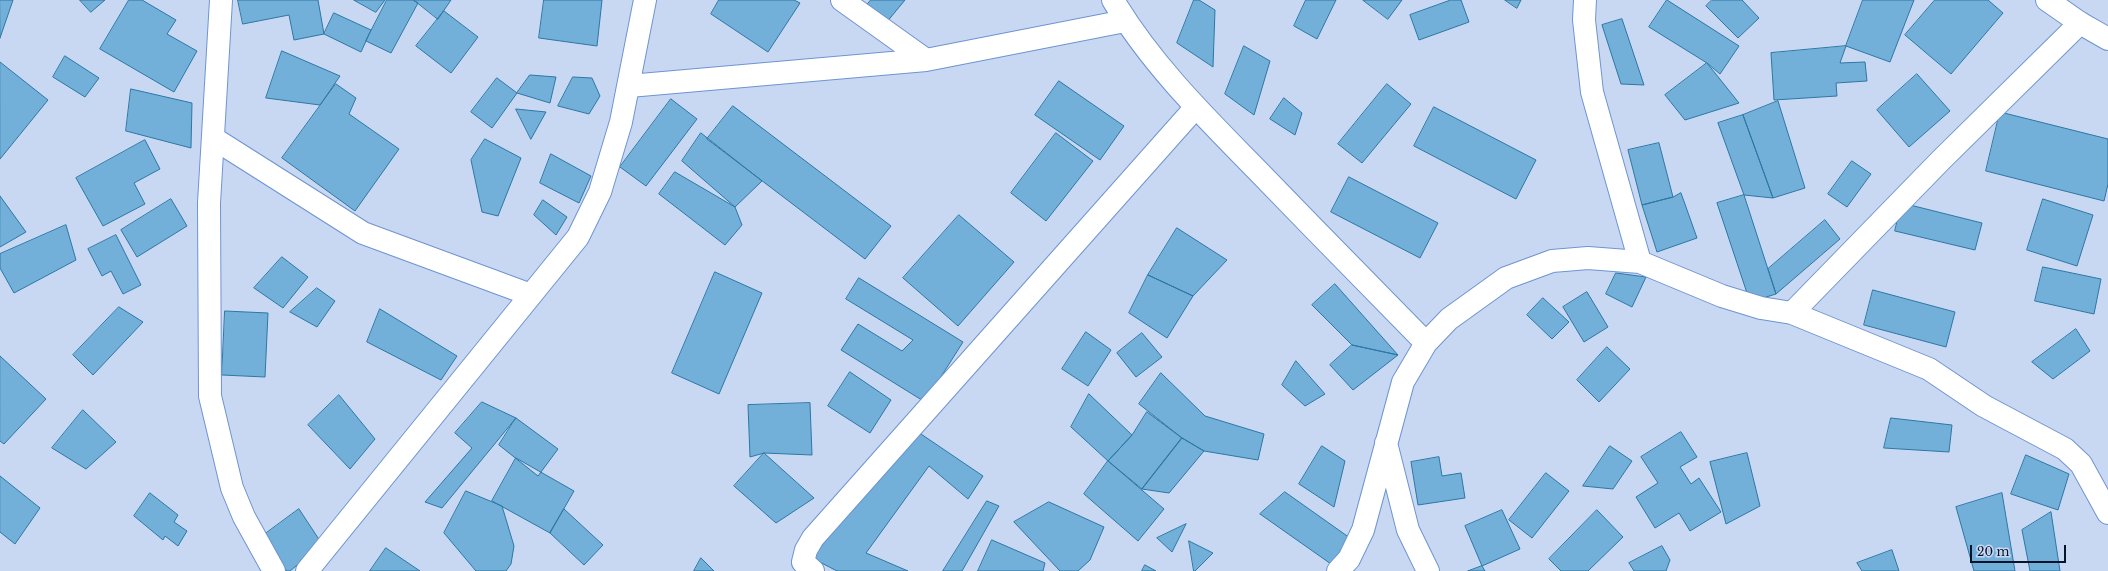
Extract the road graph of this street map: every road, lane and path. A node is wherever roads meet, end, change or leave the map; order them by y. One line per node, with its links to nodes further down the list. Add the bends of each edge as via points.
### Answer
1 (221, 0): 13 (street)
2 (645, 0): 11 (street)
3 (842, 0): 10 (street)
4 (1113, 0): 7 (street)
5 (1585, 0): 14 (street, via 1584,20 1592,92)
6 (2047, 0): 8 (street)
7 (1125, 21): 10 (street); 12 (street, via 1158,65)
8 (2080, 23): 9 (street); 16 (street)
9 (2108, 39)
10 (926, 60): 11 (street)
11 (629, 86): 15 (street, via 622,122 600,192 578,237)
12 (1196, 107): 17 (street); 22 (street, via 813,538 803,562)
13 (213, 138): 15 (street, via 363,233); 20 (street, via 209,203 210,396 232,488 244,517)
14 (1640, 262): 16 (street, via 1722,296 1761,308); 17 (street, via 1588,258 1552,261 1506,278 1449,319)
15 (531, 295): 21 (street)
16 (1792, 313): 19 (street, via 1929,369 1984,406 2065,449 2081,464)
17 (1426, 343): 18 (street, via 1403,382)
18 (1386, 442): 23 (street, via 1363,530 1349,559); 24 (street, via 1408,530)
19 (2108, 513)
20 (274, 571)
21 (306, 571)
22 (813, 571)
23 (1338, 571)
24 (1428, 571)

